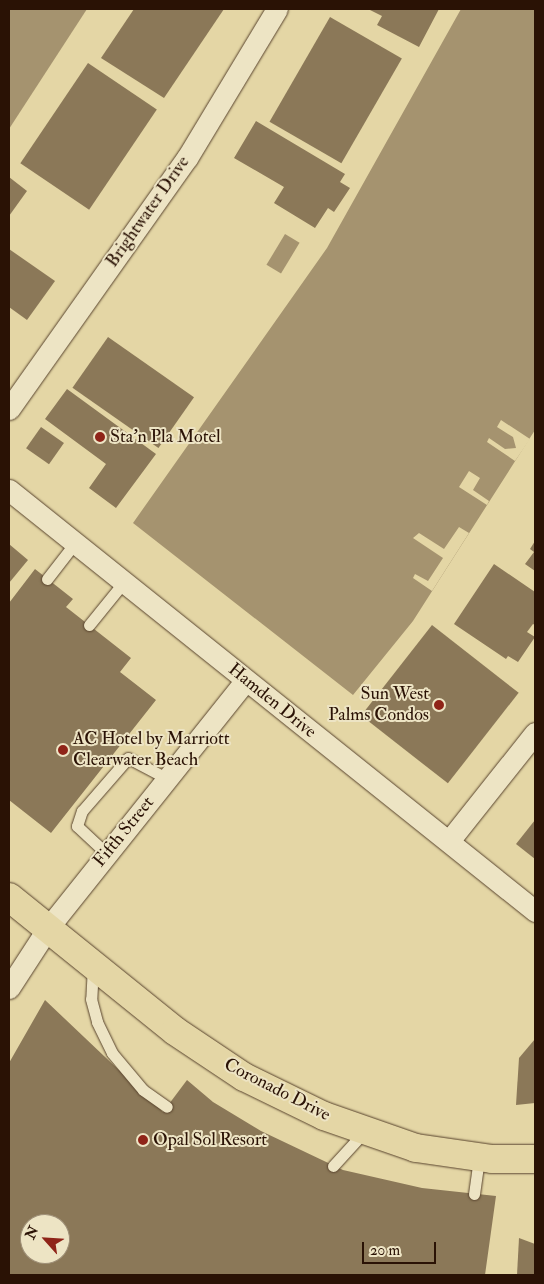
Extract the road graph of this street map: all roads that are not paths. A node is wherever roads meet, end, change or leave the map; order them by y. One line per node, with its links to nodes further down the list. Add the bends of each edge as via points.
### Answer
1 (277, 9): 2 (street, Brightwater Drive, via 187,158)
2 (9, 409)
3 (9, 490): 4 (street, Hamden Drive)
4 (75, 543): 5 (lane); 6 (street, Hamden Drive)
5 (48, 579)
6 (124, 582): 7 (lane); 8 (street, Hamden Drive)
7 (89, 625)
8 (246, 680): 10 (street, Fifth Street); 11 (street, Hamden Drive)
9 (535, 733): 11 (street)
10 (168, 779): 12 (street, Fifth Street); 12 (lane, via 128,758 82,811 76,826)
11 (449, 841): 14 (street, Hamden Drive)
12 (107, 854): 15 (street, Fifth Street)
13 (9, 897): 15 (main road, Coronado Drive)
14 (535, 911)
15 (48, 928): 16 (main road, Coronado Drive); 17 (street, Fifth Street)
16 (93, 965): 18 (lane, via 91,999 97,1022 112,1053 143,1090); 19 (main road, Coronado Drive, via 175,1031 244,1077 324,1116)
17 (9, 988)
18 (167, 1106)
19 (365, 1131): 20 (main road, Coronado Drive, via 416,1148); 22 (lane)
20 (479, 1157): 21 (main road, Coronado Drive); 23 (lane)
21 (535, 1160)
22 (334, 1166)
23 (474, 1194)

